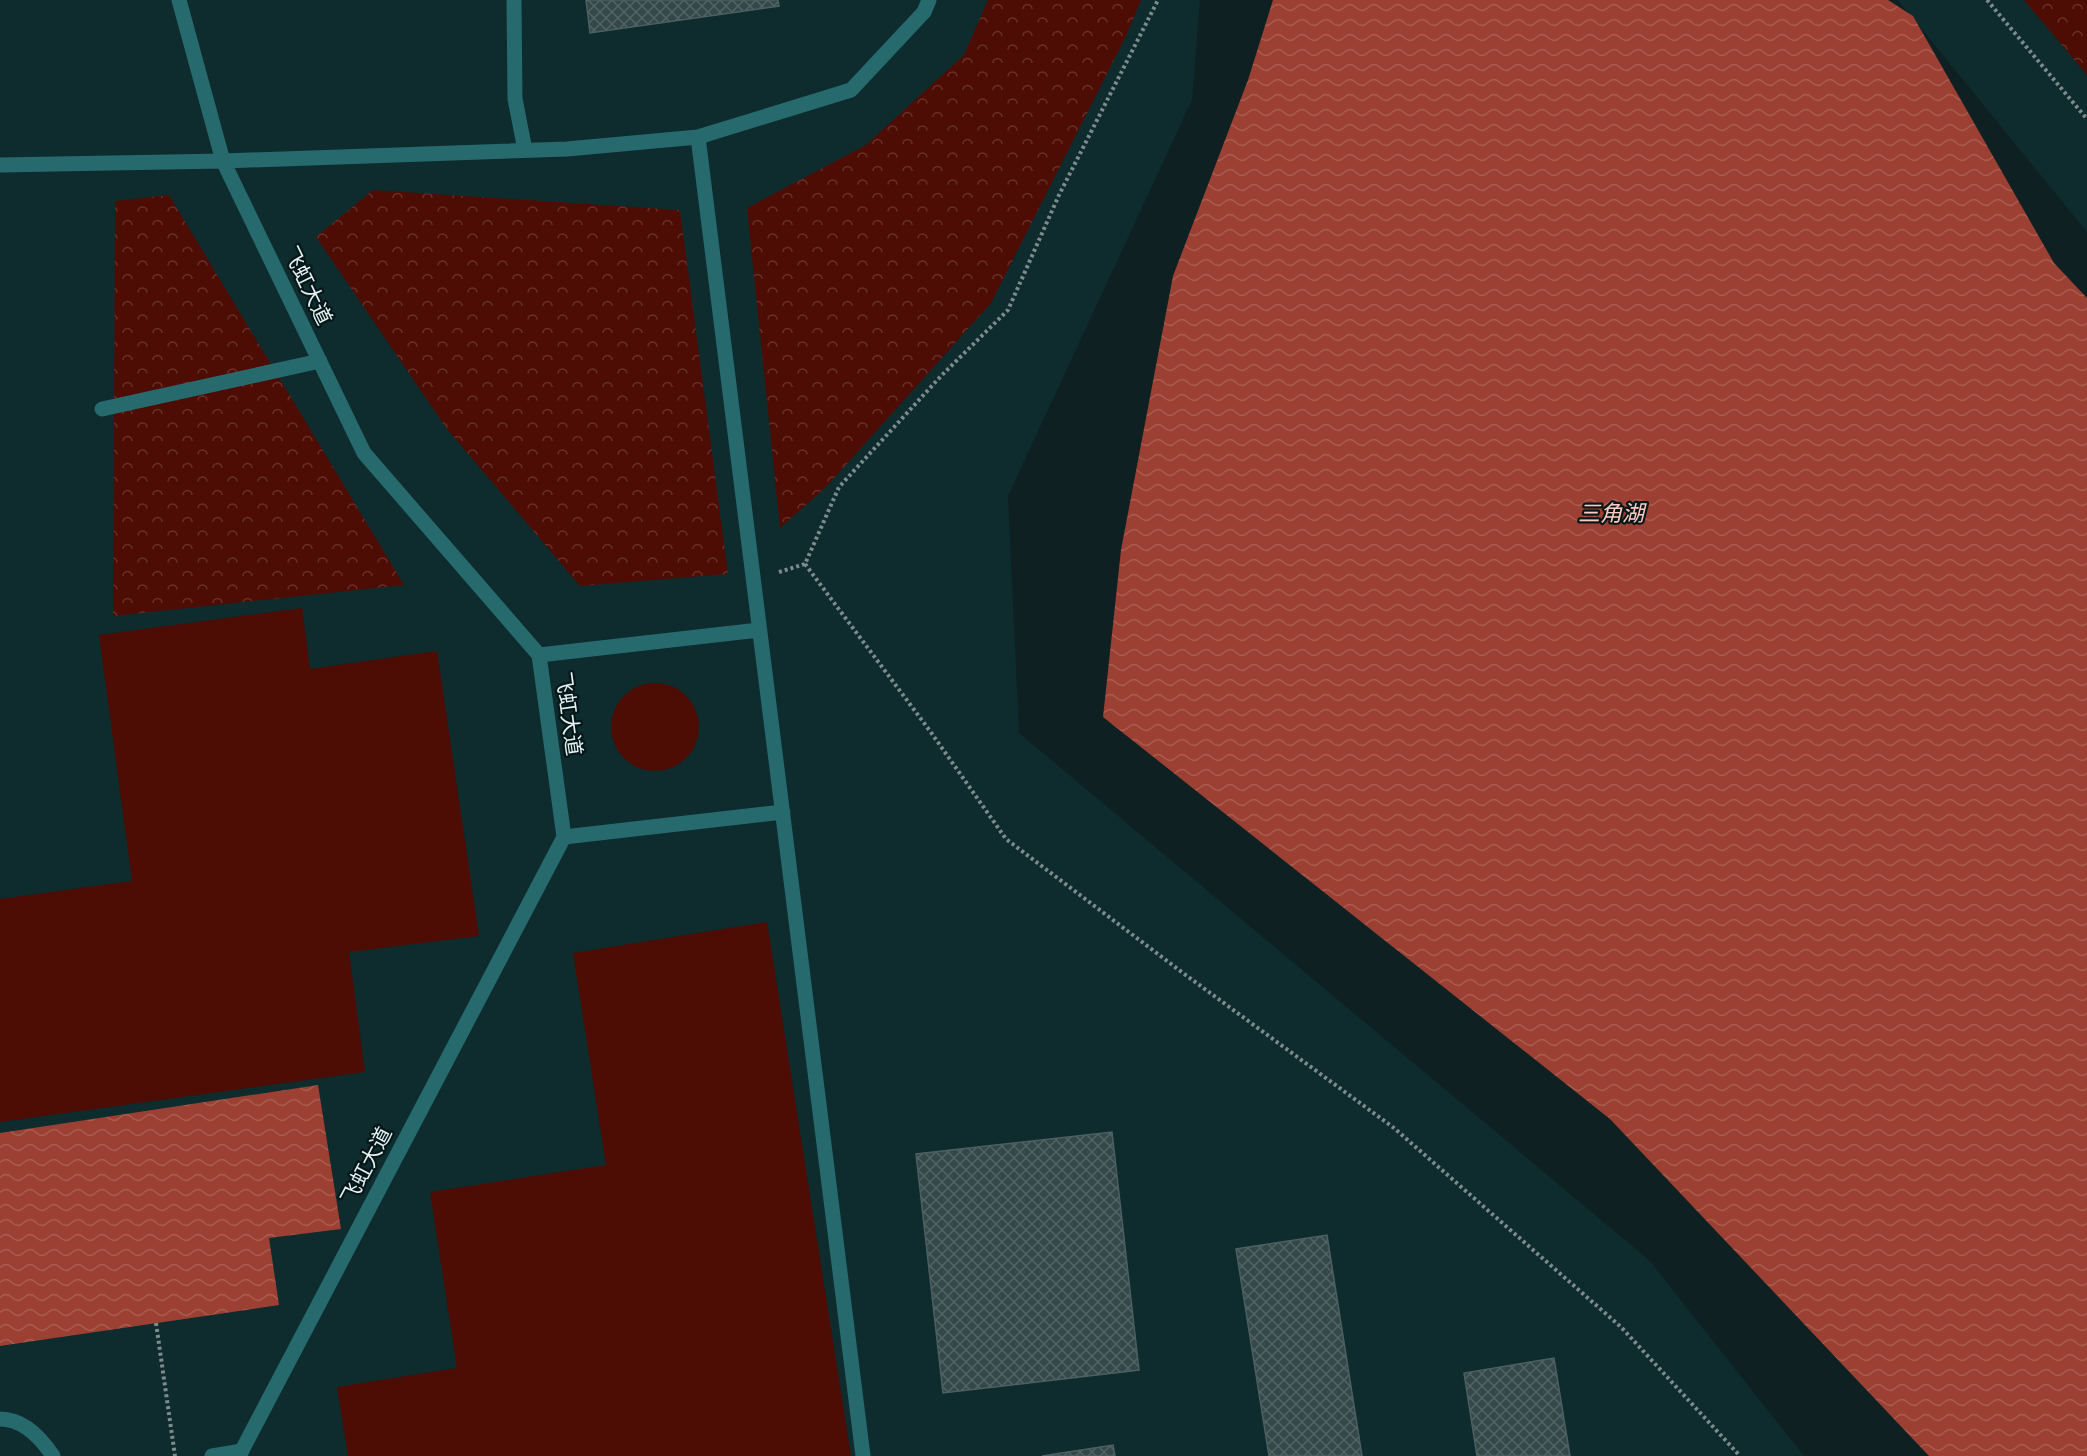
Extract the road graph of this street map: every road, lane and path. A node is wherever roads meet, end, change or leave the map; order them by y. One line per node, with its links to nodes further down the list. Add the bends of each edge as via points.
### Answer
1 (178, 0): 9 (lane, 飞虹大道)
2 (514, 0): 8 (lane, via 515,99)
3 (929, 0): 7 (lane, via 924,12 851,90)
4 (1158, 0): 13 (path, via 1059,195 1008,310 839,487)
5 (1987, 0): 6 (path)
6 (2087, 119)
7 (698, 137): 8 (lane); 14 (lane)
8 (525, 150): 9 (lane)
9 (223, 160): 10 (lane); 11 (lane, 飞虹大道)
10 (0, 165)
11 (320, 362): 12 (lane); 16 (lane, 飞虹大道, via 364,453)
12 (102, 409)
13 (805, 564): 14 (path); 26 (path, via 1006,839 1394,1128 1621,1327)
14 (753, 580): 15 (lane)
15 (759, 630): 16 (lane); 17 (lane)
16 (539, 655): 18 (lane, 飞虹大道)
17 (783, 812): 18 (lane); 25 (lane)
18 (564, 837): 21 (lane, 飞虹大道)
19 (156, 1323): 23 (path)
20 (0, 1419): 22 (lane, via 25,1426)
21 (240, 1454): 24 (lane)
22 (53, 1456)
23 (175, 1456)
24 (212, 1456)
25 (863, 1456)
26 (1740, 1456)

